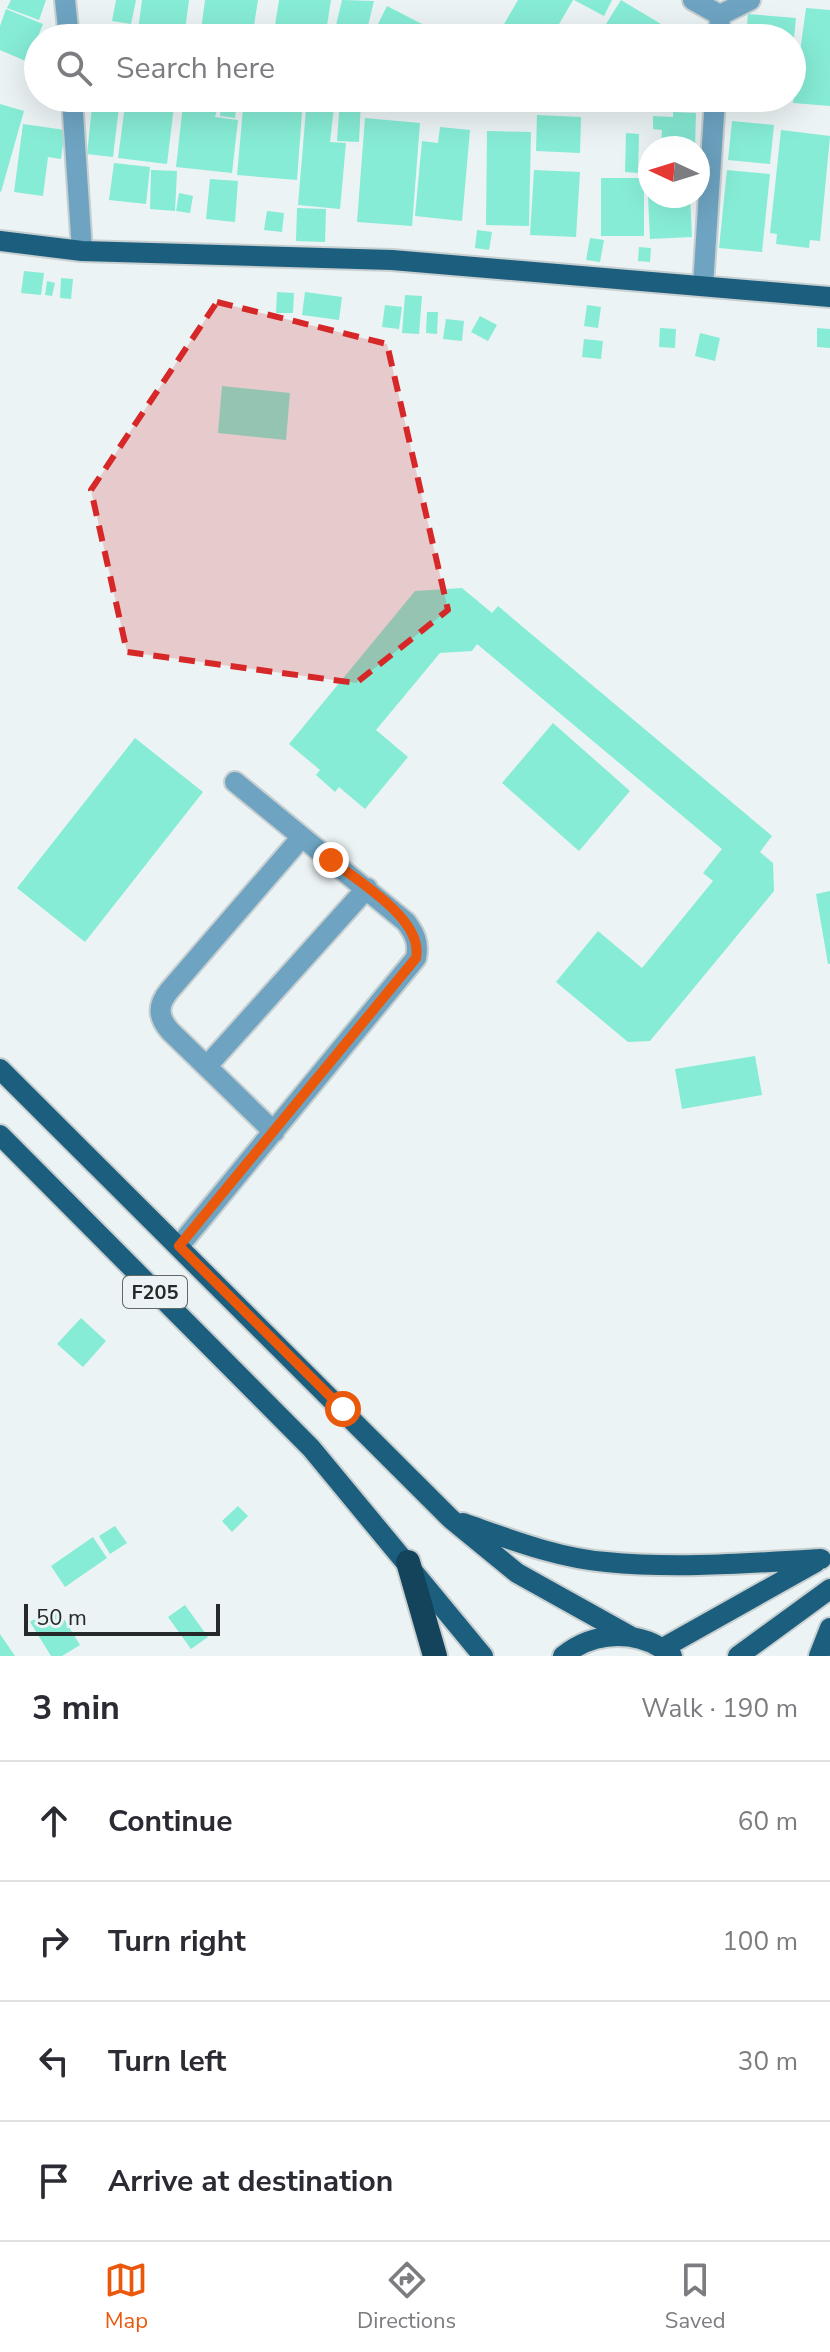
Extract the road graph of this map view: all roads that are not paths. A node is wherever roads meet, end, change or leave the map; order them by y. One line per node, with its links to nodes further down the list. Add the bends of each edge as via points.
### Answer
1 (65, 0): 5 (street)
2 (693, 0): 4 (street)
3 (750, 0): 4 (street)
4 (720, 15): 6 (street)
5 (68, 24)
6 (720, 24)
7 (73, 112): 10 (street)
8 (714, 112): 11 (street)
9 (0, 241): 10 (main road)
10 (82, 251): 11 (main road, via 392,260)
11 (703, 286): 12 (main road)
12 (830, 297)
13 (235, 782): 14 (street)
14 (301, 838): 15 (street); 16 (street, via 161,1001 163,1023)
15 (367, 888): 16 (street); 18 (street, via 415,934 416,958)
16 (207, 1066): 18 (street)
17 (0, 1069): 20 (main road, F205)
18 (274, 1132): 20 (street)
19 (0, 1135): 23 (main road, F205, via 311,1448)
20 (179, 1246): 21 (main road, F205)
21 (451, 1519): 22 (main road, via 528,1546 603,1562 695,1567); 26 (main road, F205, via 517,1573)
22 (826, 1557): 27 (main road)
23 (408, 1562): 28 (highway); 29 (main road, F205)
24 (830, 1589): 31 (main road)
25 (830, 1628): 32 (main road)
26 (630, 1636): 27 (main road, F205); 30 (main road, F205, via 601,1637)
27 (668, 1652)
28 (435, 1656)
29 (483, 1656)
30 (563, 1656)
31 (738, 1656)
32 (819, 1656)

